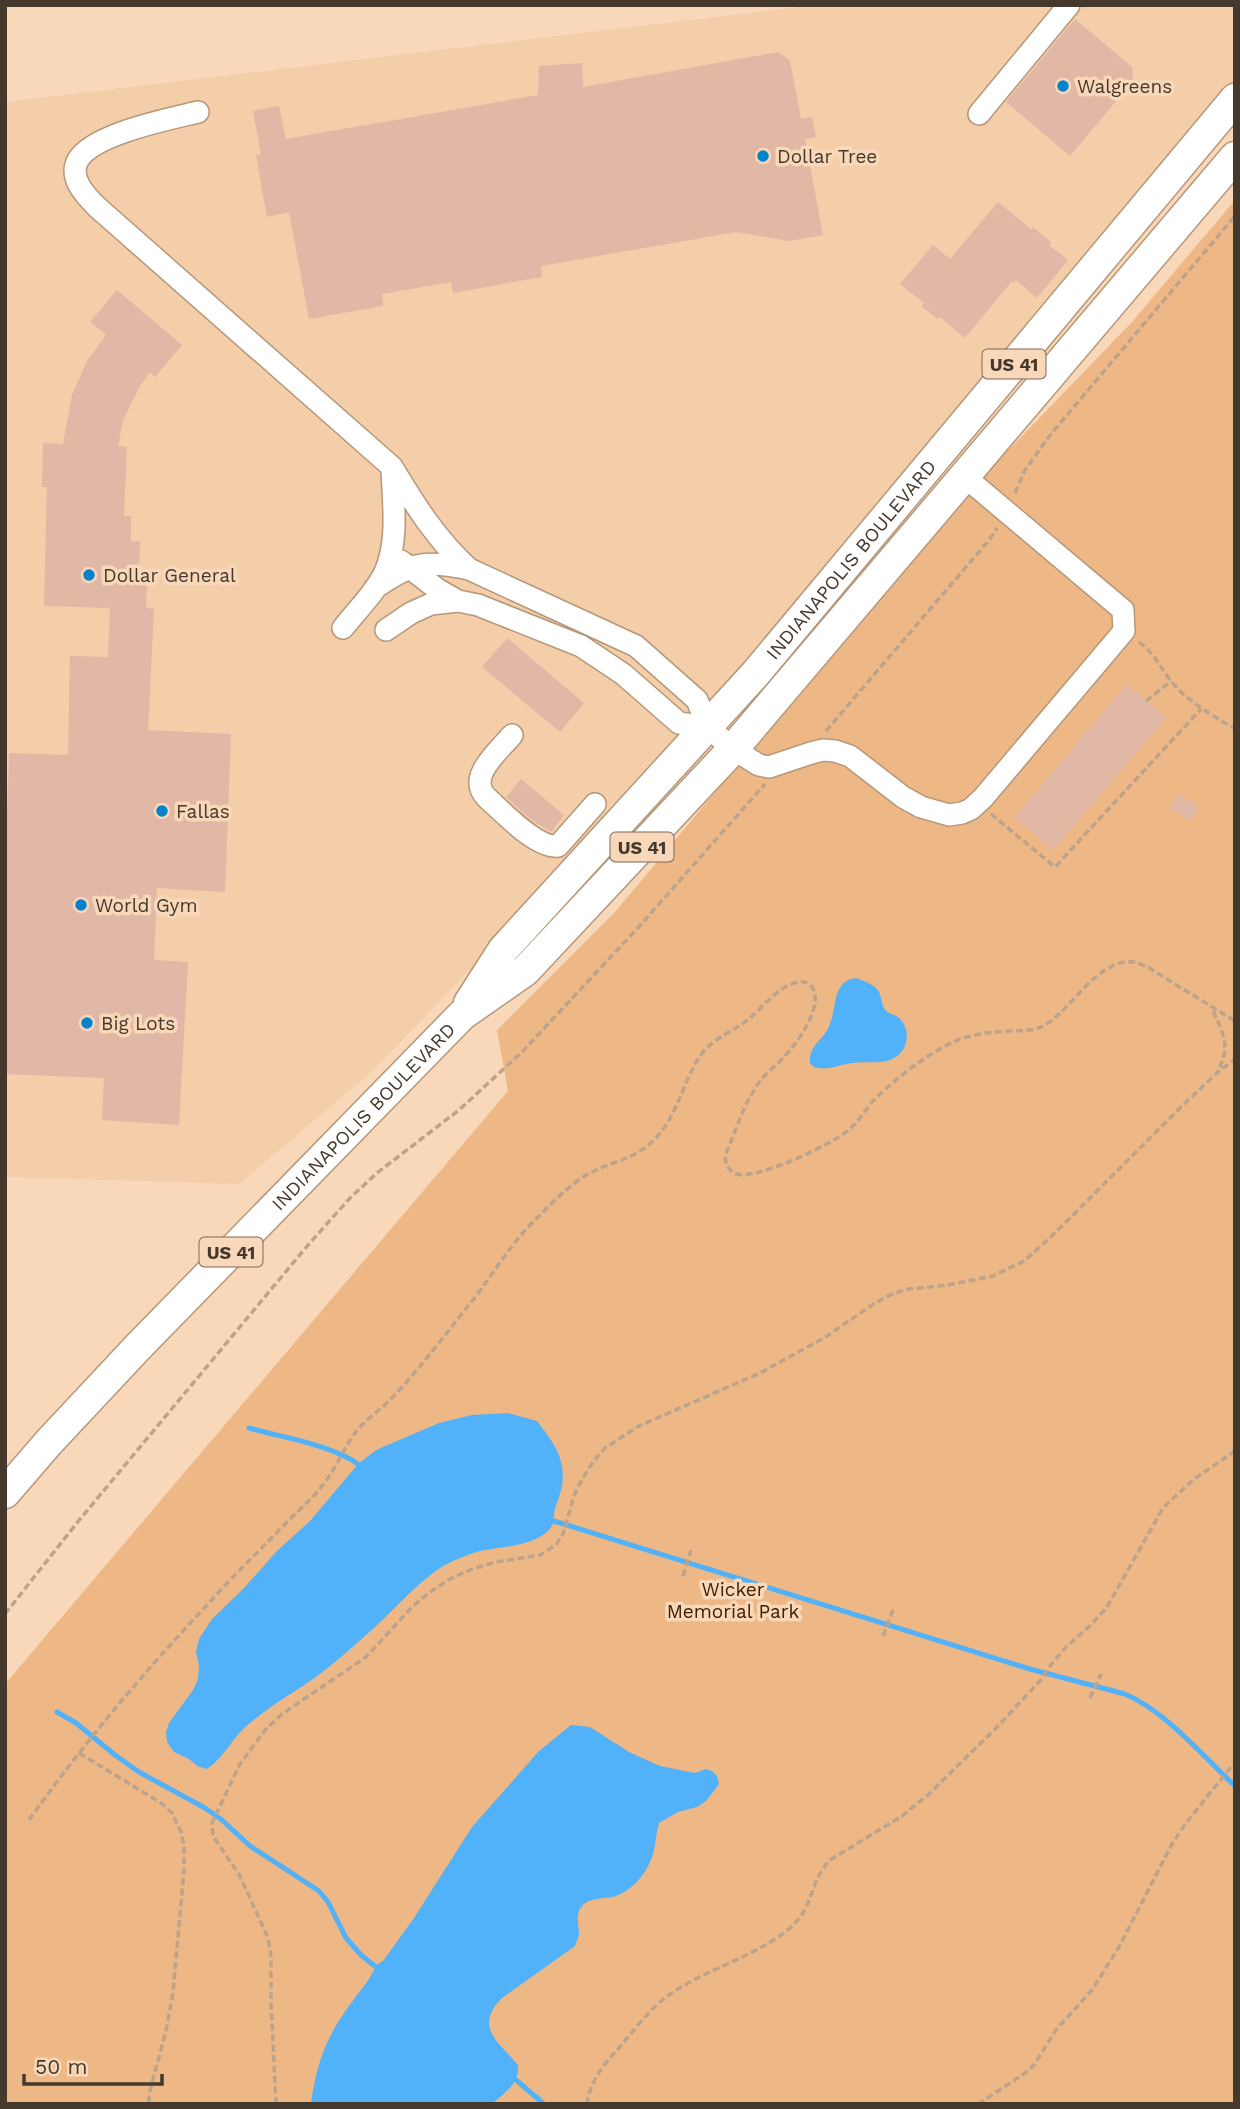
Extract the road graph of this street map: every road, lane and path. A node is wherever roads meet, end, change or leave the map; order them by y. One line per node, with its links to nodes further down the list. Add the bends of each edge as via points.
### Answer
1 (1058, 5): 2 (lane, via 976,111)
2 (1069, 5)
3 (1235, 99): 21 (highway, INDIANAPOLIS BOULEVARD / US 41)
4 (198, 112): 7 (lane, via 133,128 102,142 78,161 79,186 97,207)
5 (1235, 157): 8 (highway, INDIANAPOLIS BOULEVARD / US 41)
6 (1235, 216): 9 (path, via 1035,454)
7 (392, 467): 10 (lane); 12 (lane, via 424,520)
8 (964, 476): 9 (lane); 25 (highway, INDIANAPOLIS BOULEVARD / US 41)
9 (1006, 511): 17 (lane, via 1123,610); 24 (path, via 990,539)
10 (392, 553): 11 (lane); 13 (lane)
11 (408, 567): 12 (lane, via 445,564); 13 (lane); 14 (lane)
12 (469, 569): 21 (lane, via 636,646 697,700)
13 (375, 588): 15 (lane)
14 (458, 601): 16 (lane, via 420,608); 21 (lane, via 581,646 623,674 680,723)
15 (342, 628)
16 (386, 630)
17 (1124, 631): 18 (path, via 1148,649); 27 (lane)
18 (1171, 681): 19 (path); 20 (path)
19 (1146, 701)
20 (1201, 709): 22 (path); 27 (path, via 1055,867)
21 (708, 727): 25 (lane); 30 (highway, INDIANAPOLIS BOULEVARD / US 41, via 503,950)
22 (1235, 729)
23 (512, 735): 28 (lane, via 478,780 487,798 548,846 558,846)
24 (822, 735)
25 (733, 748): 26 (lane, via 758,765); 30 (highway, INDIANAPOLIS BOULEVARD / US 41, via 525,971)
26 (789, 762): 27 (lane, via 811,752 835,751 850,756 921,807 950,815); 39 (path, via 522,1052 350,1198)
27 (978, 803)
28 (594, 804)
29 (1212, 1008): 31 (path); 33 (path, via 1225,1049); 43 (path, via 1149,968 1121,963 1093,980 1043,1026 970,1036 938,1050 878,1096 836,1139 795,1160 735,1174 726,1164 726,1156 748,1101 800,1037 816,995 802,981 777,994 709,1046 656,1138 631,1157 584,1176 534,1221 408,1379 360,1426 321,1488 207,1604)
30 (462, 1015): 35 (highway, INDIANAPOLIS BOULEVARD / US 41, via 137,1348)
31 (1235, 1021)
32 (1235, 1059): 33 (path)
33 (1216, 1074): 47 (path, via 1024,1261 993,1276 894,1293 760,1373 639,1426 605,1448 593,1462 574,1496 563,1534 550,1550 472,1569 448,1580 413,1606 366,1657 265,1730 240,1764 212,1823 213,1836 240,1876 268,1938)
34 (1235, 1451): 48 (path, via 1163,1508 1107,1607 929,1794 830,1860 820,1870 810,1902 792,1927 755,1952 669,1995 652,2010 604,2065)
35 (5, 1493)
36 (691, 1550): 37 (path)
37 (683, 1576)
38 (893, 1610): 40 (path)
39 (5, 1614)
40 (883, 1636)
41 (1101, 1674): 42 (path)
42 (1090, 1698)
43 (79, 1753): 45 (path); 46 (path, via 161,1803 177,1822 184,1847 173,1992)
44 (1235, 1762): 49 (path, via 1172,1844 1092,1990 1056,2030 1034,2065)
45 (29, 1820)
46 (149, 2104)
47 (276, 2104)
48 (586, 2104)
49 (978, 2104)

